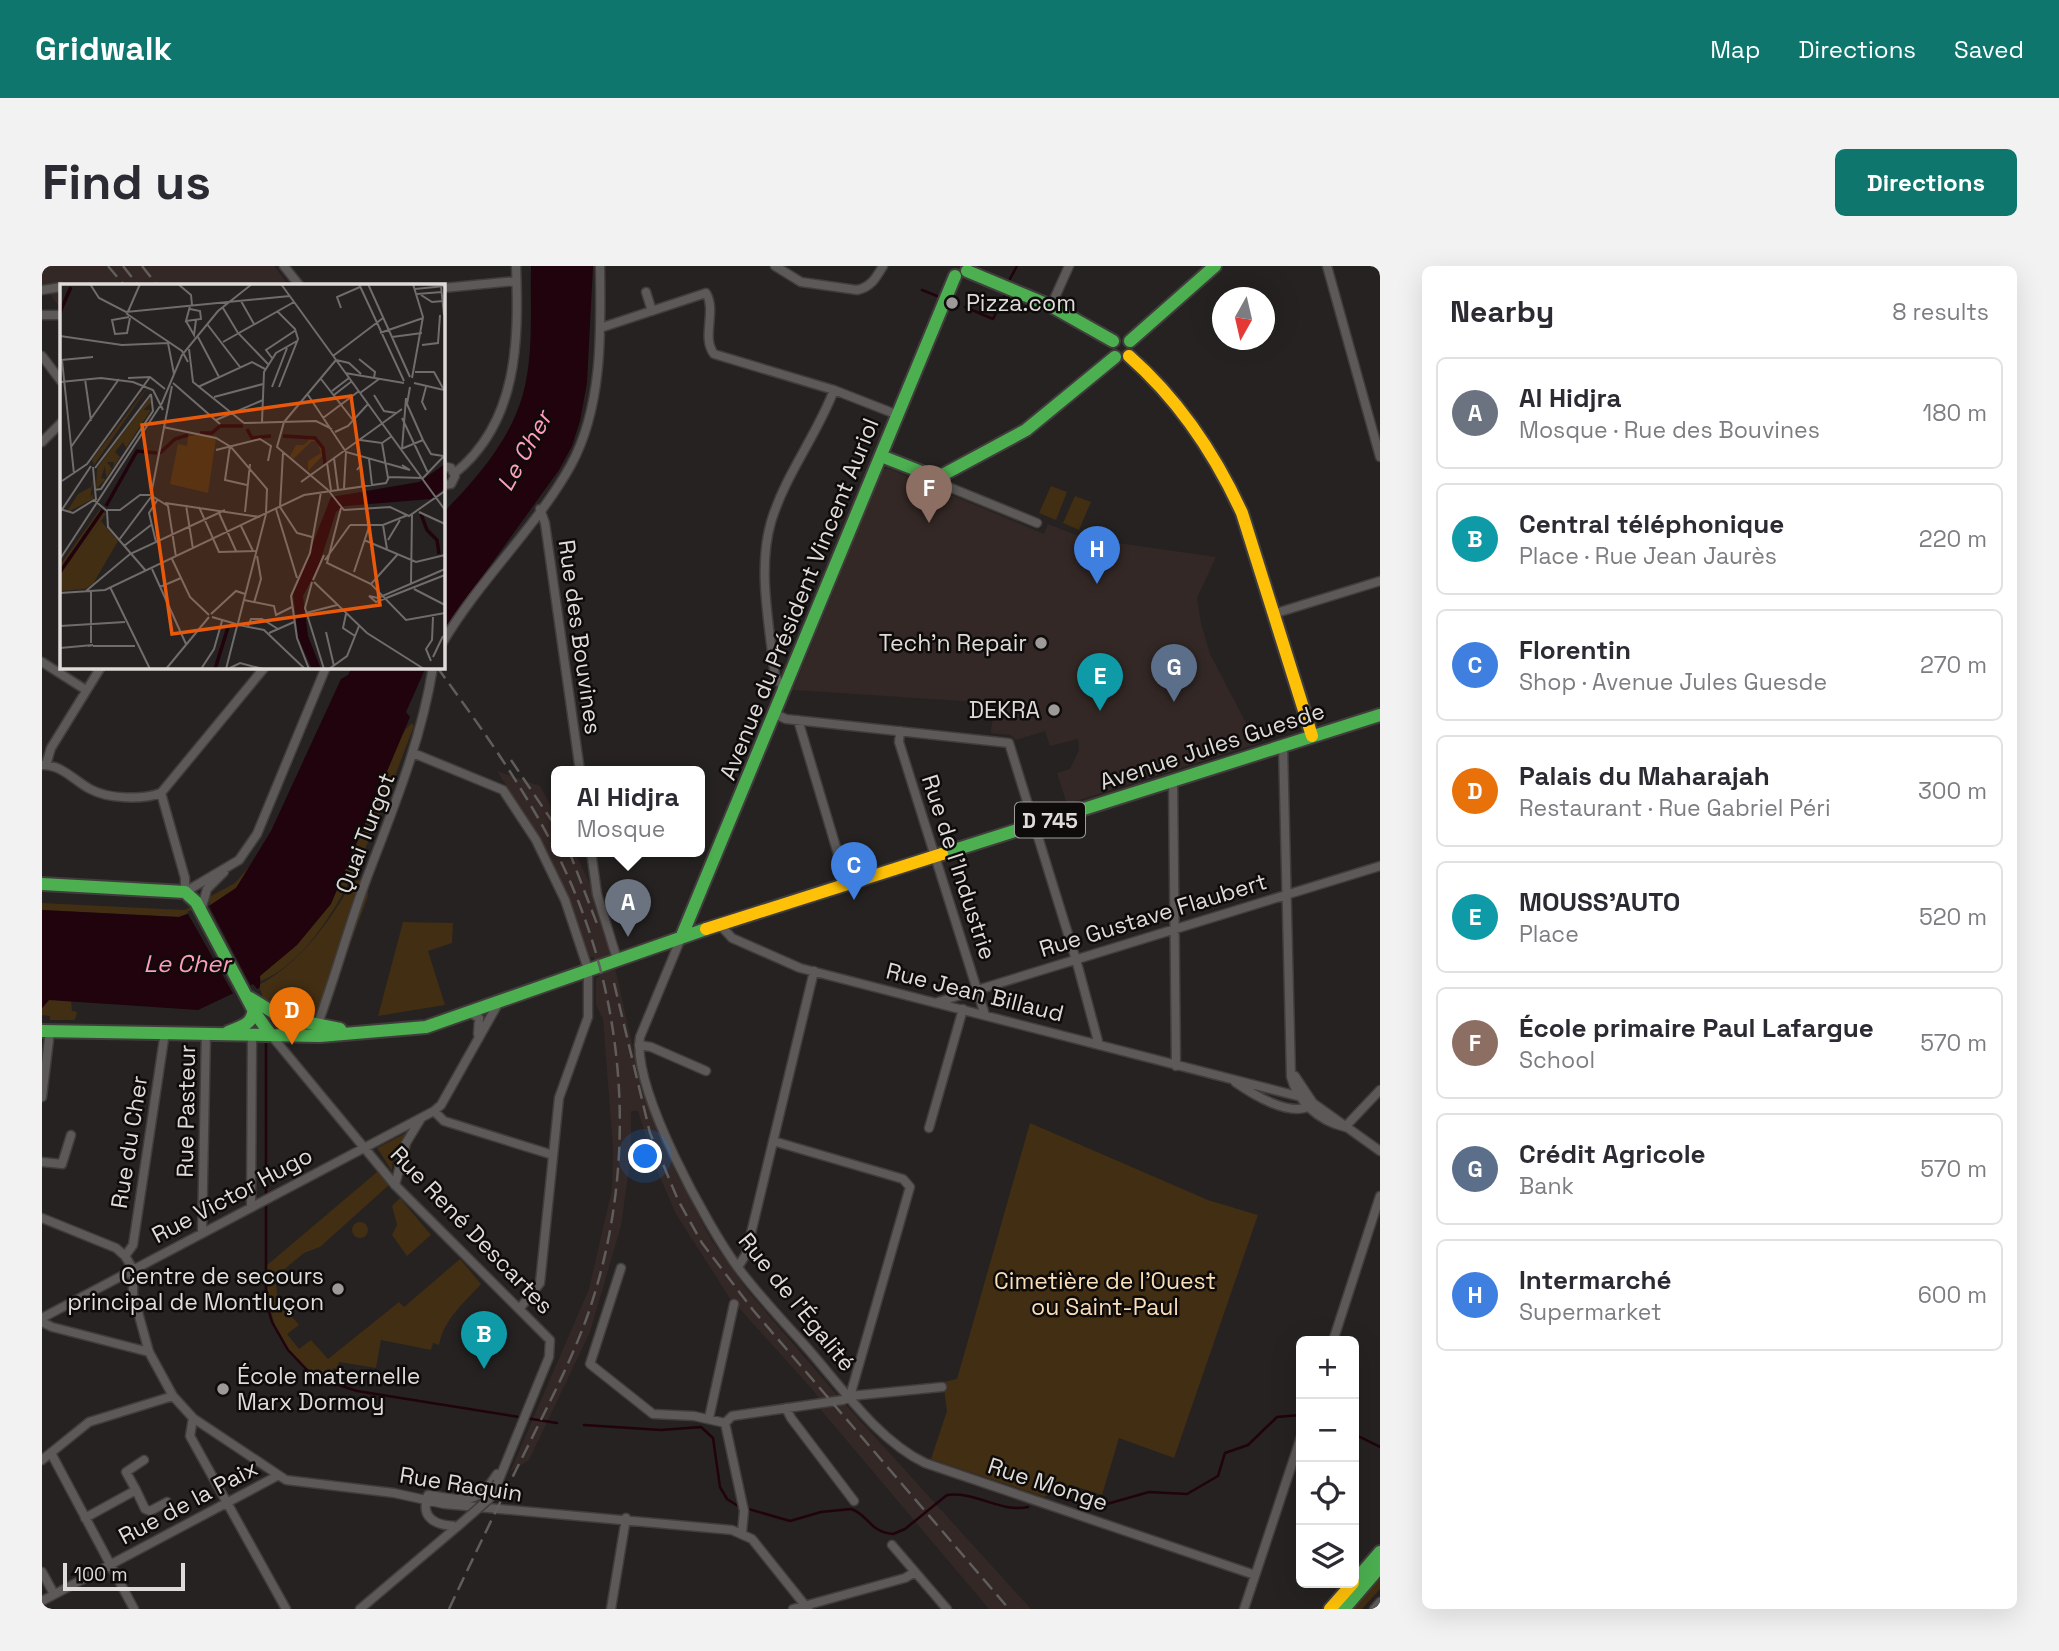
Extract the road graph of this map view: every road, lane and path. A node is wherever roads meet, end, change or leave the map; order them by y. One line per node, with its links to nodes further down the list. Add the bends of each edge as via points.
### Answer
1 (284, 266): 11 (street)
2 (516, 266): 10 (street)
3 (600, 266): 20 (street)
4 (775, 266): 5 (street, via 801,282 857,290 873,282)
5 (883, 266)
6 (1069, 266): 16 (street)
7 (1215, 266): 22 (main road)
8 (1327, 266): 32 (street)
9 (960, 270): 16 (main road); 28 (main road, Avenue du Président Vincent Auriol)
10 (516, 281): 13 (street); 34 (street, via 516,351 500,412 485,443)
11 (298, 284)
12 (60, 287): 14 (street)
13 (444, 288)
14 (42, 290)
15 (646, 292): 17 (street)
16 (1051, 306): 21 (main road)
17 (652, 311): 20 (street); 27 (street, via 706,293 714,354)
18 (42, 315): 19 (street)
19 (60, 315)
20 (600, 328): 37 (street, via 588,423 572,464)
21 (1112, 341): 22 (main road, via 1122,337); 25 (main road)
22 (1130, 341): 24 (main road)
23 (42, 355): 26 (street)
24 (1129, 356): 25 (main road); 40 (main road, via 1185,413 1209,447 1242,513)
25 (1115, 357): 35 (main road, via 1026,430)
26 (60, 380)
27 (834, 390): 28 (street); 47 (street, via 771,522 766,580 775,677)
28 (898, 415): 31 (main road, Avenue du Président Vincent Auriol)
29 (60, 424): 30 (street)
30 (42, 442)
31 (881, 456): 35 (main road); 47 (main road, Avenue du Président Vincent Auriol)
32 (1380, 457)
33 (444, 466): 34 (street)
34 (455, 473): 36 (street, via 453,482)
35 (937, 478): 38 (street, via 939,483)
36 (444, 485)
37 (540, 509): 41 (street); 57 (street, Rue des Bouvines)
38 (1037, 523)
39 (1380, 581): 40 (street)
40 (1273, 614): 53 (main road)
41 (444, 641)
42 (42, 662): 48 (street)
43 (100, 668): 48 (street)
44 (264, 668): 59 (street)
45 (326, 668): 64 (street, via 257,834 239,860)
46 (433, 668): 55 (street, Quai Turgot)
47 (785, 689): 49 (main road, Avenue du Président Vincent Auriol)
48 (86, 690): 56 (street)
49 (775, 714): 51 (street); 72 (main road, Avenue du Président Vincent Auriol)
50 (1380, 715): 53 (main road, Avenue Jules Guesde / D 745)
51 (798, 720): 52 (street); 66 (street)
52 (900, 731): 60 (street, via 1009,743); 61 (street, Rue de l'Industrie, via 899,742)
53 (1312, 736): 54 (main road, Avenue Jules Guesde / D 745)
54 (1283, 745): 58 (main road, Avenue Jules Guesde / D 745); 68 (street)
55 (414, 753): 75 (street, via 503,790 536,840 565,900); 82 (street, Quai Turgot)
56 (44, 765): 59 (street, via 57,766 105,794 139,797)
57 (579, 766)
58 (1173, 780): 60 (main road, Avenue Jules Guesde / D 745); 71 (street)
59 (161, 793): 67 (street)
60 (1035, 824): 61 (main road, Avenue Jules Guesde / D 745); 73 (street)
61 (935, 856): 66 (main road, Avenue Jules Guesde / D 745); 77 (street, Rue de l'Industrie)
62 (592, 857): 74 (street, via 597,894)
63 (1380, 866): 68 (street, Rue Gustave Flaubert)
64 (228, 867): 67 (street); 69 (street)
65 (42, 884): 67 (main road)
66 (847, 884): 70 (main road, Avenue Jules Guesde / D 745)
67 (185, 892): 69 (main road)
68 (1286, 895): 71 (street, Rue Gustave Flaubert); 98 (street)
69 (200, 904): 80 (main road)
70 (720, 925): 72 (main road, Avenue Jules Guesde / D 745); 76 (street, Rue Jean Billaud, via 732,938)
71 (1175, 928): 73 (street, Rue Gustave Flaubert); 99 (street)
72 (681, 938): 74 (main road, Avenue Jules Guesde); 95 (street)
73 (1076, 958): 77 (street, Rue Gustave Flaubert); 97 (street)
74 (617, 959): 75 (main road, Avenue Jules Guesde)
75 (588, 969): 78 (main road, Avenue Jules Guesde); 115 (street, via 588,1017 559,1098)
76 (814, 971): 79 (street, Rue Jean Billaud); 112 (street)
77 (978, 988): 79 (street, Rue Gustave Flaubert); 84 (street, Rue de l'Industrie)
78 (499, 1002): 83 (main road, Avenue Jules Guesde); 96 (street)
79 (938, 1002): 81 (street, Rue Jean Billaud)
80 (250, 1005): 85 (main road); 90 (main road); 92 (main road); 93 (main road)
81 (963, 1009): 84 (street, Rue Jean Billaud); 110 (street)
82 (322, 1010): 85 (street); 86 (street, Quai Turgot)
83 (469, 1012): 91 (main road, Avenue Jules Guesde, via 426,1027); 96 (street, via 478,1016 481,1024)
84 (985, 1015): 97 (street, Rue Jean Billaud)
85 (302, 1023): 86 (main road)
86 (323, 1027): 91 (main road); 94 (street, via 293,1028)
87 (46, 1031): 88 (main road); 105 (street)
88 (165, 1032): 89 (main road); 123 (street, Rue du Cher, via 133,1245)
89 (206, 1032): 90 (main road); 122 (street, Rue Pasteur)
90 (228, 1032): 92 (main road)
91 (368, 1033): 94 (main road)
92 (252, 1035): 93 (main road); 120 (street)
93 (271, 1035): 94 (main road)
94 (285, 1041): 113 (street, Rue René Descartes)
95 (640, 1041): 100 (street); 124 (street, Rue de l'Égalité, via 650,1095 678,1161)
96 (474, 1044): 107 (street)
97 (1099, 1045): 99 (street, Rue Jean Billaud)
98 (1291, 1056): 101 (street); 106 (street)
99 (1176, 1066): 102 (street, Rue Jean Billaud)
100 (706, 1071)
101 (1291, 1077): 104 (street); 106 (street)
102 (1230, 1079): 104 (street); 106 (street, via 1278,1104)
103 (1380, 1090): 109 (street)
104 (1281, 1092): 106 (street)
105 (42, 1097)
106 (1307, 1102): 109 (street)
107 (434, 1111): 108 (street, Rue Victor Hugo); 115 (street, via 444,1121)
108 (421, 1118): 113 (street, Rue Victor Hugo); 118 (street, via 406,1143)
109 (1345, 1127): 114 (street)
110 (929, 1128)
111 (71, 1135): 117 (street, via 62,1164)
112 (773, 1141): 124 (street, via 746,1254); 134 (street, via 903,1179 910,1187)
113 (365, 1146): 118 (street, Rue René Descartes); 120 (street, Rue Victor Hugo)
114 (1380, 1152): 116 (street)
115 (552, 1155): 128 (street, via 540,1283)
116 (1380, 1159)
117 (42, 1162)
118 (395, 1185): 128 (street, Rue René Descartes)
119 (1380, 1196): 130 (street)
120 (251, 1207): 122 (street, Rue Victor Hugo)
121 (42, 1218): 123 (street, via 116,1248)
122 (202, 1233): 126 (street, Rue Victor Hugo)
123 (125, 1256): 126 (street)
124 (738, 1267): 134 (street, Rue de l'Égalité)
125 (621, 1268): 137 (street, via 590,1364 653,1413)
126 (133, 1269): 129 (street, Rue Victor Hugo); 131 (street, Rue Raquin, via 133,1294)
127 (734, 1304): 137 (street)
128 (520, 1308): 143 (street, Rue René Descartes, via 550,1340 549,1357)
129 (42, 1320): 131 (street, via 52,1327)
130 (1335, 1336)
131 (149, 1352): 133 (street, Rue Raquin)
132 (942, 1387): 134 (street)
133 (173, 1396): 136 (street, Rue Raquin); 140 (street, via 89,1422)
134 (850, 1396): 135 (street); 160 (street, Rue Monge, via 895,1446 925,1463)
135 (786, 1408): 138 (street, via 733,1416); 147 (street)
136 (193, 1418): 144 (street, Rue Raquin); 149 (street, via 190,1436)
137 (709, 1418): 138 (street)
138 (725, 1423): 153 (street, via 744,1508)
139 (1296, 1452): 160 (street)
140 (51, 1453): 141 (street); 150 (street)
141 (42, 1460)
142 (144, 1460): 145 (street, via 126,1472)
143 (506, 1461): 146 (street, via 486,1492 474,1500 428,1495); 152 (street, bridge, via 489,1499)
144 (277, 1476): 146 (street, Rue Raquin); 149 (street, Rue de la Paix)
145 (136, 1490): 148 (street, via 150,1511); 150 (street)
146 (426, 1500): 151 (street, Rue Raquin, via 541,1515); 152 (street, via 425,1512 434,1523)
147 (854, 1501)
148 (167, 1502)
149 (228, 1502): 156 (street, Rue de la Paix); 168 (street)
150 (85, 1518): 156 (street)
151 (626, 1518): 153 (street, Rue Raquin); 170 (street)
152 (458, 1526): 169 (street)
153 (742, 1532): 166 (street)
154 (892, 1545): 159 (street)
155 (1380, 1552): 161 (main road)
156 (110, 1564): 163 (street, Rue de la Paix); 167 (street)
157 (1380, 1567): 175 (main road)
158 (42, 1572): 163 (street)
159 (915, 1572): 166 (street); 172 (street)
160 (1255, 1575): 173 (street)
161 (1359, 1575)
162 (1348, 1588): 174 (main road)
163 (54, 1594): 164 (street, Rue de la Paix)
164 (42, 1601)
165 (1380, 1602): 176 (street)
166 (807, 1607): 171 (street)
167 (134, 1609)
168 (286, 1609)
169 (360, 1609)
170 (611, 1609)
171 (793, 1609)
172 (947, 1609)
173 (1244, 1609)
174 (1330, 1609)
175 (1344, 1609)
176 (1374, 1609)

